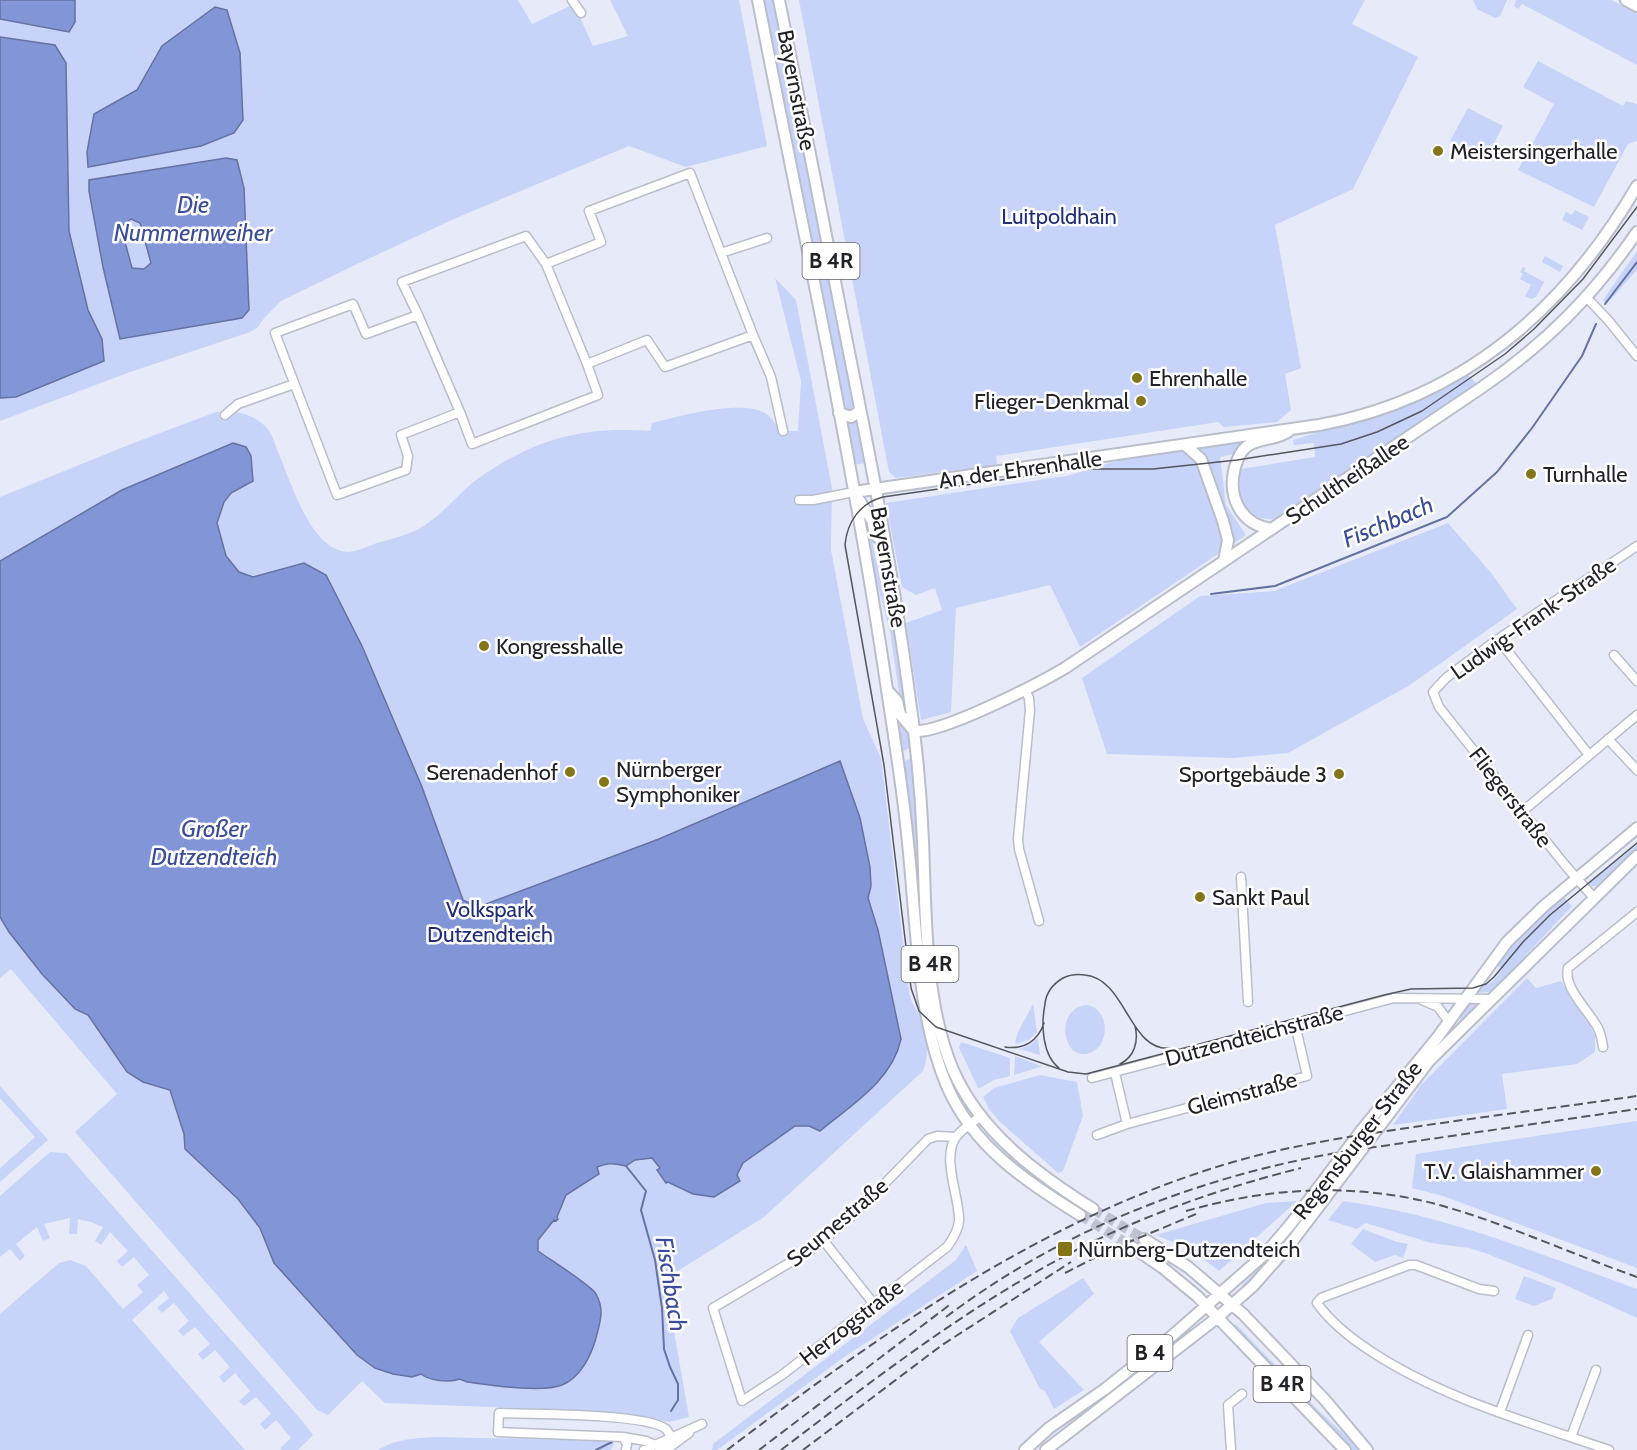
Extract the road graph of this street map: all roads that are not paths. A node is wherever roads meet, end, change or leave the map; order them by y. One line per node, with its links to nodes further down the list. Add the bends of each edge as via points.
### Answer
1 (572, 0): 6 (street)
2 (758, 0): 20 (main road, Bayernstraße / B 4R)
3 (779, 0): 18 (main road, Bayernstraße / B 4R)
4 (1626, 0): 5 (main road)
5 (1637, 6)
6 (581, 14)
7 (1637, 186): 22 (main road, Schultheißallee, via 1598,244 1560,290 1480,361 1392,406 1342,421)
8 (1637, 232): 12 (main road, Schultheißallee)
9 (767, 238): 10 (street)
10 (721, 253): 11 (street, via 690,173 589,211 601,242); 14 (street)
11 (546, 264): 13 (street, via 526,236 402,282); 16 (street)
12 (1587, 298): 15 (street); 28 (main road, Schultheißallee, via 1547,338 1506,370)
13 (418, 315): 17 (street, via 366,334 352,304 275,333); 19 (street)
14 (753, 335): 16 (street, via 665,367 647,340); 23 (street, via 771,377)
15 (1637, 356)
16 (587, 364): 19 (street, via 598,395 472,444)
17 (294, 384): 19 (street, via 337,495 405,470 408,456 401,435); 21 (street, via 238,404)
18 (860, 411): 20 (main road, via 851,417); 25 (main road, Bayernstraße / B 4R)
19 (460, 412)
20 (839, 413): 26 (main road, Bayernstraße / B 4R)
21 (225, 415)
22 (1292, 429): 24 (main road, Schultheißallee); 28 (main road, via 1280,438 1249,446 1234,471 1234,498 1239,510 1257,526)
23 (783, 431)
24 (1185, 445): 25 (main road, An der Ehrenhalle); 31 (main road, via 1201,459 1223,521 1228,540)
25 (876, 490): 26 (main road, An der Ehrenhalle); 29 (main road, Bayernstraße / B 4R)
26 (854, 492): 27 (street); 29 (main road, B 4R, via 872,520 875,534); 35 (main road, Bayernstraße / B 4R)
27 (799, 500)
28 (1272, 530): 31 (main road, Schultheißallee)
29 (886, 546): 39 (main road, Bayernstraße / B 4R)
30 (1637, 546): 32 (street, Ludwig-Frank-Straße)
31 (1224, 561): 36 (main road, Schultheißallee, via 1072,664)
32 (1498, 639): 37 (street, Ludwig-Frank-Straße); 41 (street)
33 (1614, 655): 34 (street)
34 (1637, 681)
35 (887, 690): 39 (main road); 62 (main road, Bayernstraße / B 4R, via 929,1022 943,1077)
36 (1025, 690): 39 (main road, Schultheißallee, via 938,728); 50 (street, via 1030,710 1018,838)
37 (1433, 692): 43 (street, Fliegerstraße, via 1435,702)
38 (1637, 715): 40 (street)
39 (914, 731): 60 (main road, Bayernstraße / B 4R, via 927,931 938,1019 954,1073)
40 (1608, 739): 41 (street); 42 (street)
41 (1589, 755): 43 (street)
42 (1637, 770)
43 (1522, 811): 47 (street, Fliegerstraße)
44 (1637, 828): 47 (main road, Regensburger Straße)
45 (1637, 856): 48 (main road, Regensburger Straße)
46 (1241, 877): 54 (street)
47 (1576, 879): 48 (street, Fliegerstraße); 52 (main road, Regensburger Straße, via 1513,936)
48 (1594, 898): 53 (main road, Regensburger Straße)
49 (1637, 912): 57 (street, via 1568,968 1568,983 1599,1030)
50 (1039, 921)
51 (1416, 997): 52 (street, Dutzendteichstraße); 55 (street, via 1438,1007); 56 (street, Dutzendteichstraße, via 1394,998)
52 (1465, 999): 53 (street, Dutzendteichstraße); 55 (main road, Regensburger Straße)
53 (1492, 999): 73 (main road, Regensburger Straße, via 1423,1068 1292,1243)
54 (1248, 1002)
55 (1449, 1022): 71 (main road, Regensburger Straße, via 1278,1239)
56 (1295, 1024): 58 (street, Dutzendteichstraße); 61 (street, Gleimstraße, via 1307,1076)
57 (1604, 1047)
58 (1114, 1073): 59 (street, Dutzendteichstraße); 61 (street)
59 (1092, 1078)
60 (981, 1116): 62 (street); 65 (main road, B 4R, via 1031,1167)
61 (1127, 1124): 63 (street, Gleimstraße)
62 (969, 1125): 64 (street); 66 (main road, B 4R, via 1009,1167)
63 (1097, 1135)
64 (956, 1137): 68 (street, Seumestraße, via 928,1139); 72 (street, Herzogstraße, via 951,1157 959,1219 955,1235 947,1247)
65 (1093, 1209)
66 (1080, 1215)
67 (1144, 1239): 71 (main road, B 4R)
68 (823, 1240): 72 (street); 79 (street, Seumestraße, via 713,1308)
69 (1131, 1246): 74 (main road, B 4R)
70 (1494, 1291): 80 (street, via 1408,1264 1314,1300 1356,1341 1399,1370)
71 (1221, 1294): 73 (main road, B 4R); 74 (main road, Regensburger Straße / B 4)
72 (874, 1304): 79 (street, Herzogstraße)
73 (1233, 1305): 75 (main road, Regensburger Straße); 93 (main road, B 4R, via 1325,1400)
74 (1207, 1306): 75 (main road, B 4R); 81 (main road, Regensburger Straße / B 4, via 1114,1383)
75 (1218, 1317): 90 (main road, Regensburger Straße); 92 (main road, B 4R)
76 (1528, 1335): 80 (street)
77 (1596, 1370): 84 (street)
78 (1242, 1394): 91 (street, via 1228,1405)
79 (742, 1401)
80 (1500, 1412): 84 (street)
81 (1049, 1428): 89 (main road, Regensburger Straße / B 4); 90 (main road, via 1043,1443)
82 (623, 1437): 83 (street, via 498,1432 499,1413 632,1420 659,1425); 85 (street); 86 (street)
83 (671, 1437): 85 (street); 88 (street); 88 (street, via 702,1424)
84 (1571, 1437): 94 (street)
85 (657, 1444): 87 (street); 88 (street)
86 (626, 1450)
87 (644, 1450)
88 (666, 1450)
89 (1025, 1450)
90 (1045, 1450)
91 (1231, 1450)
92 (1345, 1450)
93 (1367, 1450)
94 (1609, 1450)

